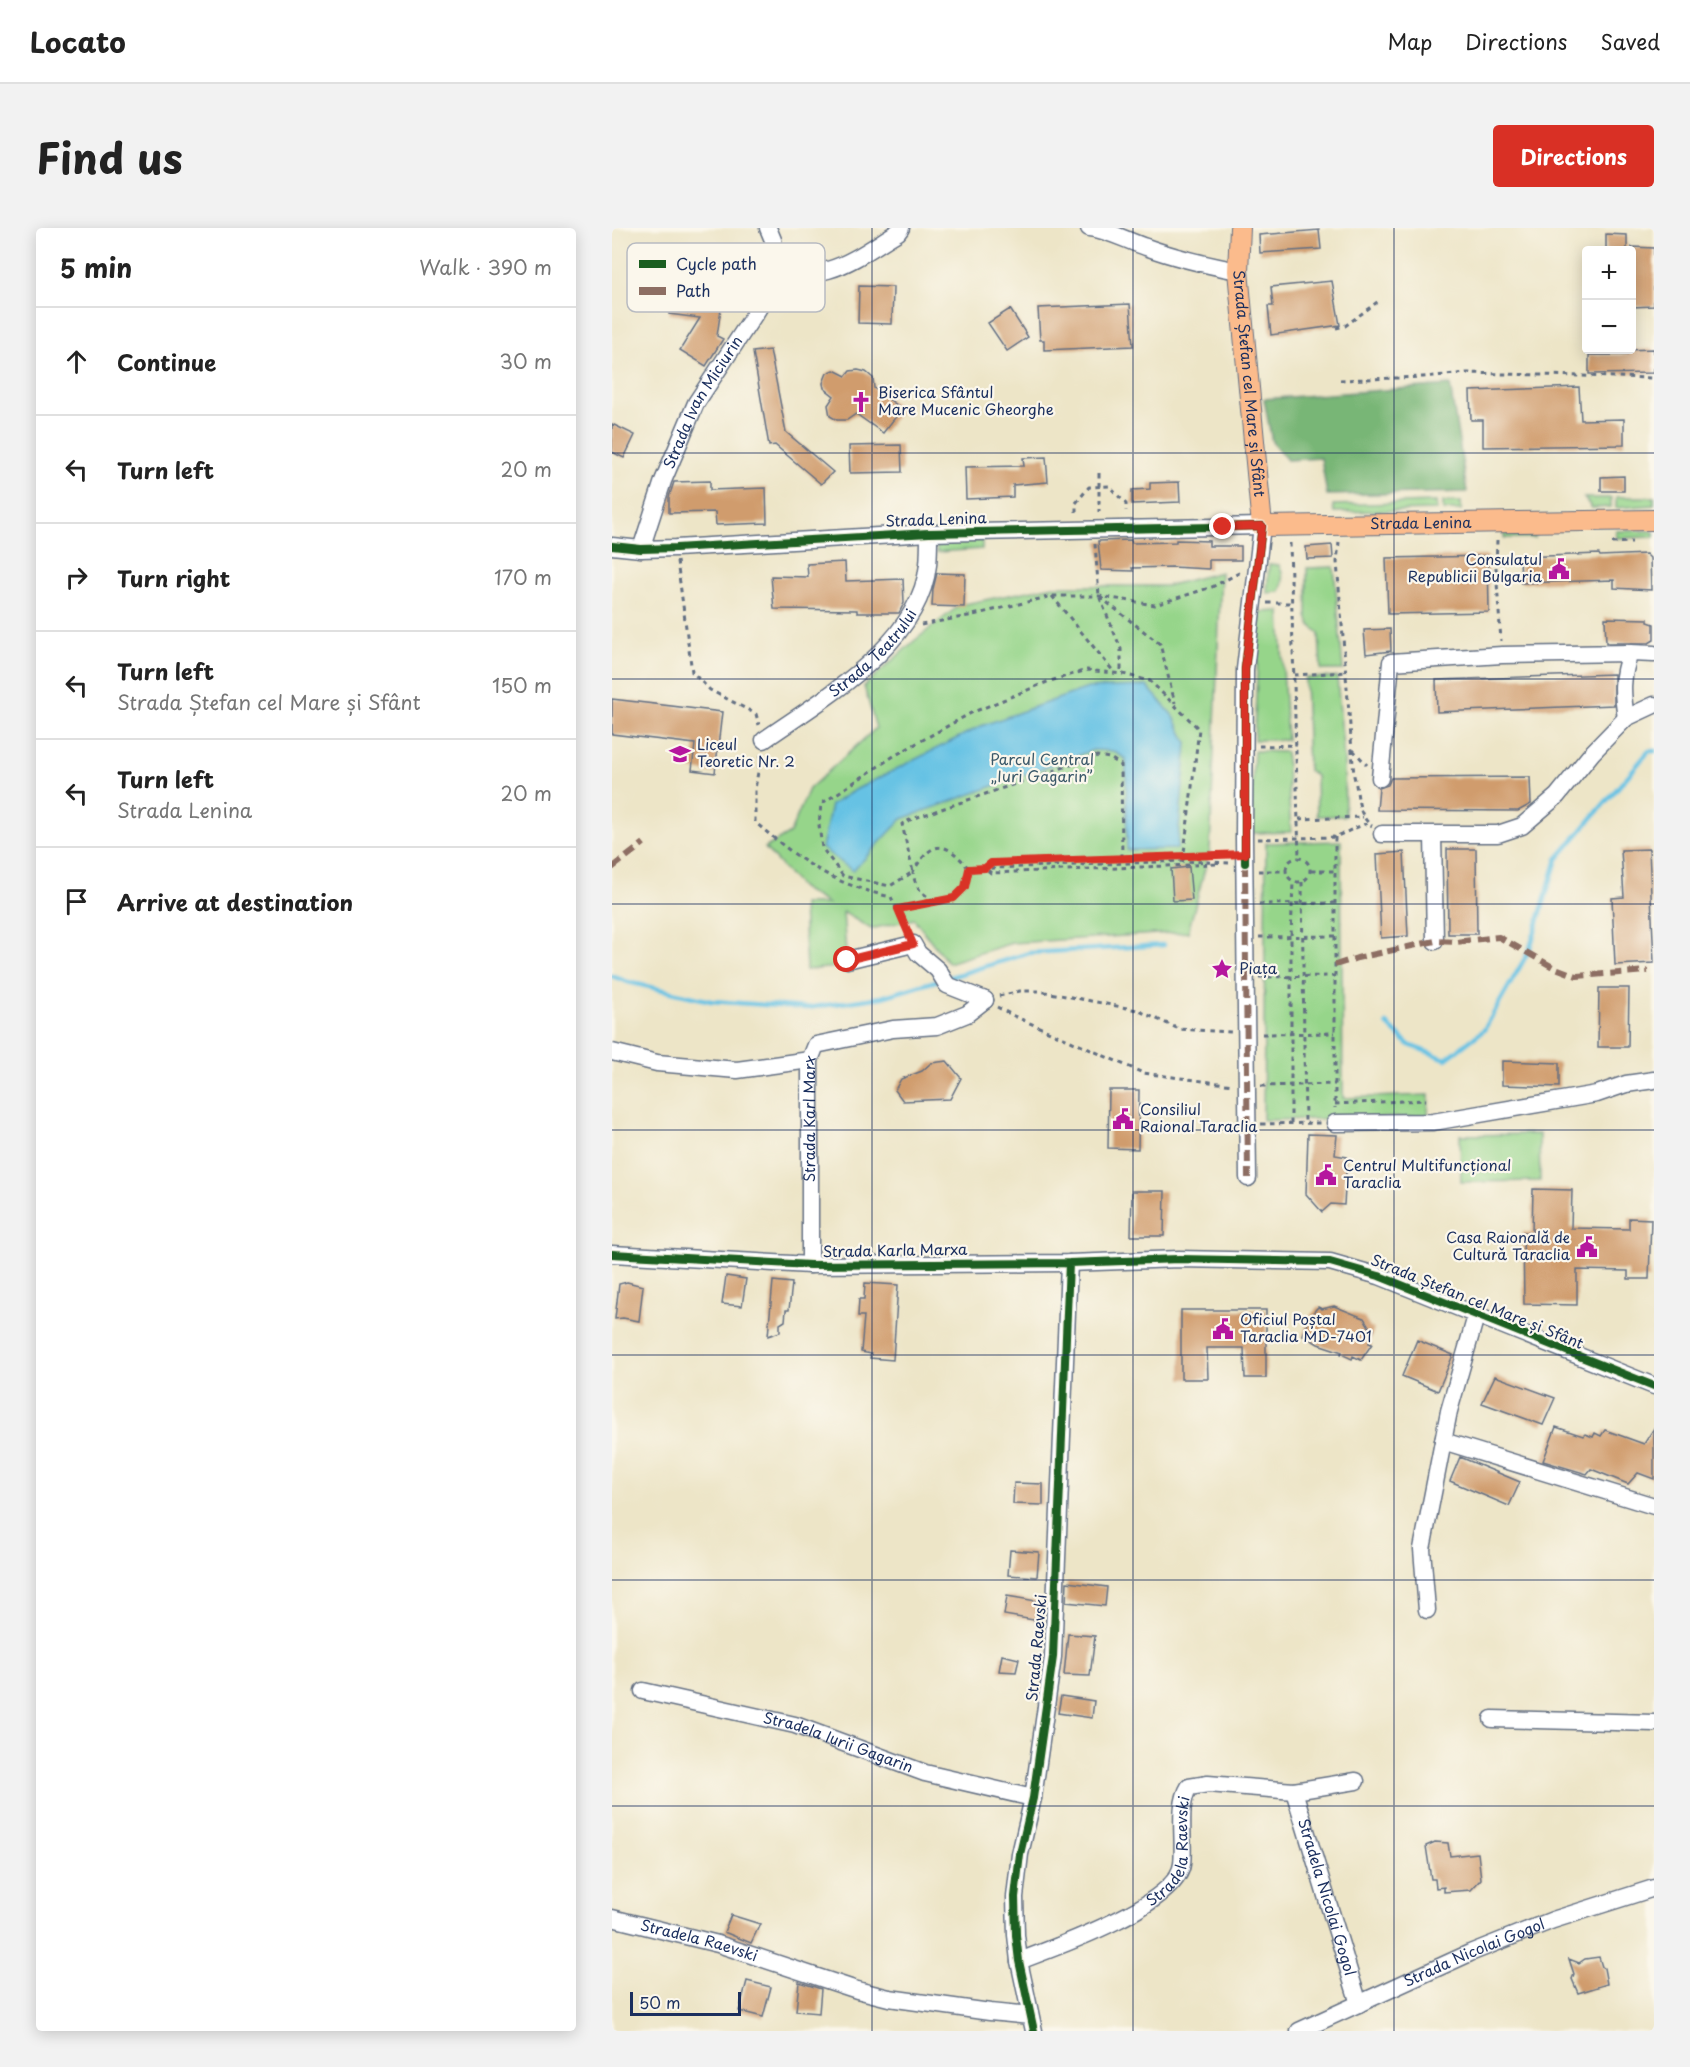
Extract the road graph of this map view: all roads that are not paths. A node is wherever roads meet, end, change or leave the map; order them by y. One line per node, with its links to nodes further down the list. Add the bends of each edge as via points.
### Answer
1 (768, 228): 5 (street)
2 (900, 228): 6 (street, via 867,251)
3 (1089, 228): 7 (street, via 1102,229 1195,262)
4 (1240, 228): 7 (main road, Strada Ștefan cel Mare și Sfânt)
5 (773, 243)
6 (825, 270)
7 (1238, 271): 10 (main road, Strada Ștefan cel Mare și Sfânt)
8 (756, 312): 13 (street, Strada Ivan Miciurin, via 696,403 663,481)
9 (1654, 520): 10 (main road, Strada Lenina)
10 (1262, 526): 11 (street, Strada Lenina); 28 (street, Strada Ștefan cel Mare și Sfânt, via 1245,669)
11 (929, 532): 13 (street, Strada Lenina); 18 (street, Strada Teatrului, via 928,566 902,629 855,677)
12 (612, 546): 13 (street, Strada Lenina)
13 (642, 549)
14 (1630, 653): 15 (street); 17 (street, via 1623,672); 19 (street, via 1392,662)
15 (1654, 654)
16 (1654, 705): 17 (street)
17 (1626, 718): 21 (street, via 1557,796 1522,826 1498,834)
18 (764, 740)
19 (1380, 778)
20 (1382, 834): 21 (street)
21 (1433, 835): 22 (street)
22 (1435, 941)
23 (847, 960): 25 (street, Strada Karl Marx, via 913,944 947,985 985,1000 968,1014 936,1026 892,1029 816,1045)
24 (612, 1052): 25 (street, via 657,1064 737,1070)
25 (810, 1060): 32 (street, Strada Karl Marx)
26 (1654, 1080): 27 (street, via 1598,1094 1433,1122)
27 (1335, 1123)
28 (1248, 1178)
29 (612, 1254): 32 (street, Strada Karla Marxa)
30 (1179, 1259): 31 (street, Strada Karla Marxa); 33 (street, Strada Ștefan cel Mare și Sfânt, via 1330,1262 1379,1276)
31 (1069, 1263): 32 (street, Strada Karla Marxa); 43 (street, Strada Raevski, via 1053,1657)
32 (810, 1265)
33 (1476, 1316): 34 (street, Strada Ștefan cel Mare și Sfânt); 35 (street, Strada Ștefan cel Mare și Sfânt)
34 (1654, 1386)
35 (1443, 1441): 36 (street); 37 (street, Strada Ștefan cel Mare și Sfânt, via 1422,1549)
36 (1654, 1506)
37 (1427, 1610)
38 (643, 1692): 43 (street, Stradela Iurii Gagarin, via 795,1725 925,1773)
39 (1492, 1719): 40 (street)
40 (1654, 1723)
41 (1356, 1781): 42 (street, Stradela Raevski)
42 (1294, 1791): 46 (street, Stradela Raevski, via 1208,1784 1189,1787 1183,1802 1182,1868 1172,1884 1101,1929); 47 (street, Stradela Nicolai Gogol)
43 (1033, 1798): 46 (street, Strada Raevski, via 1015,1897)
44 (1654, 1888): 47 (street, Strada Nicolai Gogol, via 1553,1920)
45 (612, 1918): 48 (street, Stradela Raevski, via 718,1944 889,1998)
46 (1019, 1961): 48 (street, Strada Raevski)
47 (1359, 2004): 49 (street, Strada Nicolai Gogol)
48 (1032, 2023)
49 (1299, 2031)

